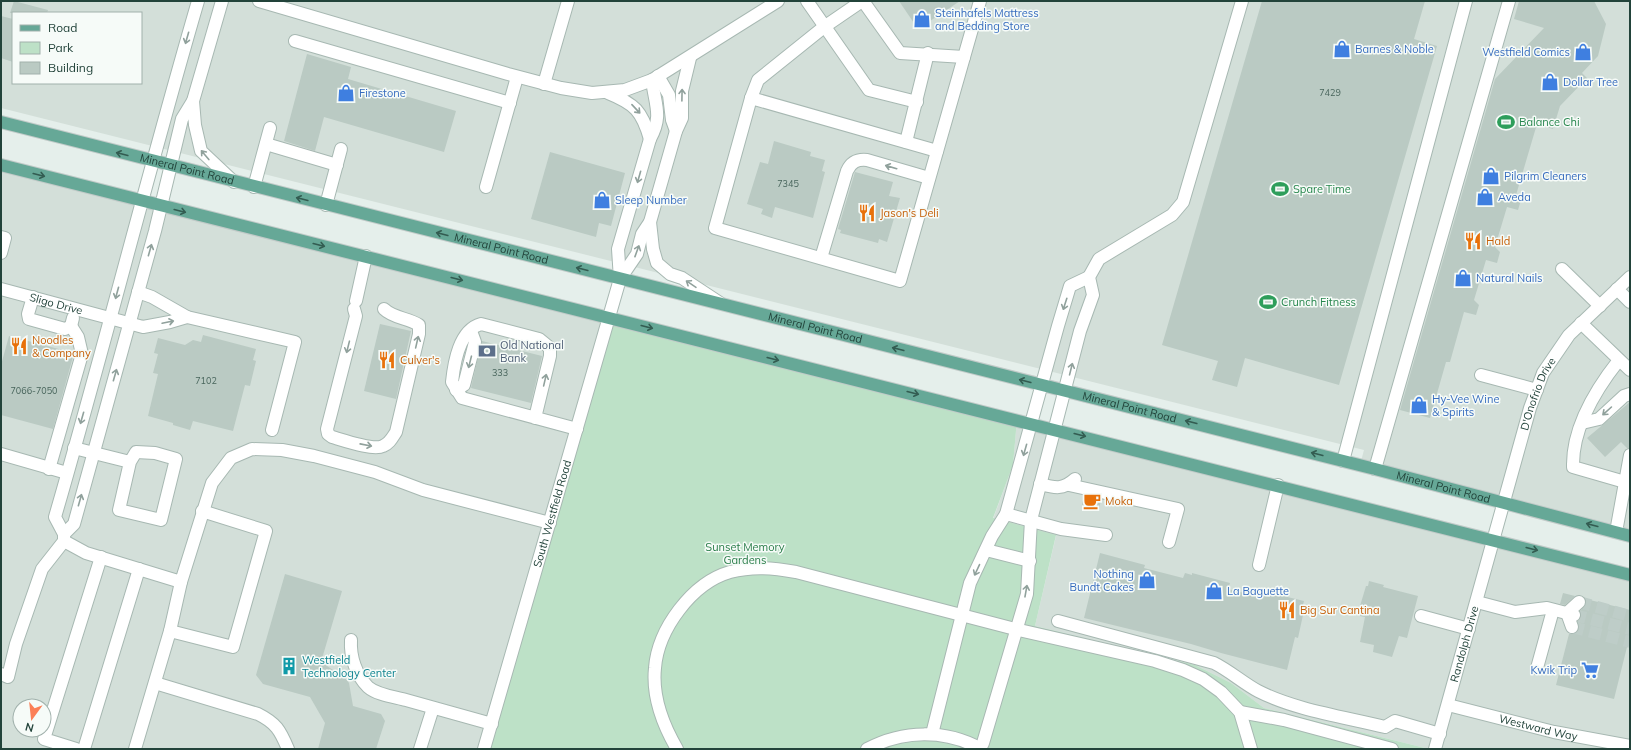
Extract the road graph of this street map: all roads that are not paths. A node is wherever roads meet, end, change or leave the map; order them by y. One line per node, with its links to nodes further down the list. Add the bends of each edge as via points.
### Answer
1 (198, 1): 33 (street, one-way to 33)
2 (222, 1): 22 (street)
3 (259, 1): 17 (street)
4 (568, 1): 19 (street)
5 (778, 1): 16 (street)
6 (807, 1): 12 (street)
7 (862, 1): 12 (street); 14 (street, via 900,53)
8 (980, 1): 15 (street)
9 (1242, 1): 50 (street, via 1183,202 1172,215 1099,259)
10 (1466, 1): 84 (street)
11 (1509, 1): 88 (street)
12 (824, 28): 21 (street, via 758,80); 23 (street, via 869,90)
13 (295, 41): 24 (street)
14 (928, 53): 15 (street); 23 (street)
15 (964, 56): 32 (street)
16 (690, 58): 18 (street); 27 (street, one-way to 16, via 682,118 682,91)
17 (518, 77): 19 (street); 24 (street)
18 (655, 78): 20 (street, via 625,90); 27 (street, via 669,95); 28 (street, via 658,116 657,126)
19 (544, 84): 20 (street, via 574,91)
20 (607, 92): 28 (street, one-way to 28, via 636,107)
21 (751, 98): 29 (street); 48 (street, via 716,228)
22 (193, 101): 36 (street, via 182,119); 38 (street, one-way to 22, via 201,151 198,145)
23 (917, 102): 29 (street)
24 (510, 103): 40 (street)
25 (1, 122): 33 (main road, Mineral Point Road, one-way to 25)
26 (270, 128): 30 (street)
27 (676, 131): 44 (street)
28 (650, 139): 52 (street, one-way to 52, via 618,249)
29 (906, 142): 32 (street)
30 (266, 144): 35 (street); 39 (street)
31 (341, 149): 35 (street)
32 (937, 151): 37 (street)
33 (152, 161): 36 (main road, Mineral Point Road); 41 (street)
34 (1, 165): 41 (main road, one-way to 41)
35 (337, 165): 42 (street)
36 (171, 166): 38 (main road, Mineral Point Road); 43 (street)
37 (929, 178): 48 (street, one-way to 48, via 862,159 852,163 847,171); 48 (street, via 900,281)
38 (234, 182): 39 (main road, Mineral Point Road)
39 (254, 187): 42 (main road, Mineral Point Road, one-way to 39)
40 (486, 187)
41 (142, 201): 43 (main road); 63 (street, one-way to 63)
42 (326, 205): 52 (main road, Mineral Point Road, one-way to 42)
43 (162, 206): 47 (main road, one-way to 47); 55 (street, one-way to 43)
44 (650, 222): 52 (street, one-way to 44, via 637,254 642,234); 58 (street, one-way to 44, via 682,278 670,274 657,263)
45 (3, 237): 46 (street)
46 (1, 253)
47 (366, 256): 61 (street, one-way to 61, via 355,305 356,316 327,429 332,437 369,447 382,447 391,441 396,432 419,334 419,325 410,319 390,314); 64 (main road, one-way to 64)
48 (821, 258)
49 (1562, 269): 59 (street)
50 (1089, 277): 71 (street, one-way to 71, via 1070,286); 72 (street, one-way to 50, via 1080,331 1093,294)
51 (1630, 277): 54 (street, D'Onofrio Drive)
52 (620, 279): 58 (main road, Mineral Point Road); 64 (street, South Westfield Road)
53 (1, 289): 56 (street, Sligo Drive)
54 (1617, 289): 57 (street); 59 (street, D'Onofrio Drive)
55 (138, 292): 62 (street); 65 (street)
56 (33, 297): 60 (street, Sligo Drive); 67 (street, via 29,319 65,329)
57 (1630, 302)
58 (723, 305): 71 (main road, Mineral Point Road, one-way to 58)
59 (1600, 306): 66 (street, D'Onofrio Drive)
60 (76, 309): 63 (street, Sligo Drive); 67 (street)
61 (384, 309)
62 (187, 317): 65 (street, Sligo Drive, one-way to 62, via 143,327); 80 (street, via 295,342)
63 (111, 318): 65 (street, Sligo Drive); 81 (street, one-way to 81)
64 (609, 318): 76 (main road, one-way to 76); 78 (street, South Westfield Road)
65 (129, 323): 82 (street, one-way to 65)
66 (1581, 323): 68 (street); 73 (street, D'Onofrio Drive, via 1552,358)
67 (71, 326): 87 (street, via 78,337 82,354)
68 (1619, 360): 69 (street); 77 (street, via 1603,380)
69 (1630, 370)
70 (1481, 375): 73 (street)
71 (1042, 385): 72 (main road, Mineral Point Road); 76 (street)
72 (1065, 390): 79 (street); 84 (main road, Mineral Point Road, one-way to 72)
73 (1536, 390): 93 (street, D'Onofrio Drive)
74 (1630, 394): 77 (street, one-way to 77, via 1624,396 1599,419)
75 (536, 418): 75 (street, one-way to 75, via 550,348 539,339 481,324 475,326 462,340 453,372 452,382 456,390 462,398); 78 (street)
76 (1032, 423): 79 (main road); 95 (street, one-way to 95)
77 (1582, 424): 90 (street, via 1574,442 1573,467)
78 (577, 428): 97 (street, South Westfield Road)
79 (1056, 429): 91 (street); 92 (main road, one-way to 92)
80 (272, 430)
81 (74, 448): 82 (street); 89 (street)
82 (94, 452): 85 (street); 101 (street, one-way to 82, via 74,524)
83 (1, 454): 87 (street)
84 (1343, 461): 88 (main road, Mineral Point Road)
85 (130, 462): 85 (street, via 118,510 161,520 176,459 140,452 133,455)
86 (1629, 462): 90 (street)
87 (49, 469): 89 (street)
88 (1375, 469): 93 (main road, Mineral Point Road)
89 (67, 473): 101 (street, via 55,517)
90 (1625, 482): 98 (street)
91 (1040, 484): 96 (street); 103 (street, via 1058,489 1069,485 1178,509)
92 (1278, 485): 102 (main road); 107 (street)
93 (1504, 502): 98 (main road, Mineral Point Road, one-way to 93); 102 (street, D'Onofrio Drive)
94 (202, 511): 97 (street, via 212,483 231,458 252,449 282,450 375,472 423,490); 110 (street); 121 (street, via 266,530 234,647)
95 (1006, 514): 96 (street); 104 (street)
96 (1031, 520): 99 (street, via 1061,529); 106 (street)
97 (550, 523): 129 (street, South Westfield Road)
98 (1616, 532): 100 (main road, Mineral Point Road)
99 (1106, 535)
100 (1630, 536)
101 (64, 538): 105 (street, via 86,553); 124 (street, via 42,569 16,644 8,677)
102 (1494, 540): 109 (main road, one-way to 109); 111 (street, Randolph Drive)
103 (1169, 542)
104 (986, 550): 106 (street); 114 (street, one-way to 114, via 970,583)
105 (101, 557): 108 (street); 133 (street, via 44,739)
106 (1030, 561): 119 (street, one-way to 106, via 1026,594)
107 (1259, 565)
108 (140, 569): 110 (street); 134 (street)
109 (1630, 575)
110 (182, 582): 121 (street)
111 (1477, 602): 113 (street, via 1515,612 1547,608); 120 (street, Randolph Drive)
112 (1578, 602): 115 (street)
113 (1553, 610): 115 (street); 123 (street)
114 (962, 614): 119 (street); 130 (street); 139 (street, via 769,567 730,572 710,580 682,606 670,625 659,648 655,668 659,711)
115 (1570, 614): 118 (street)
116 (1421, 616): 120 (street)
117 (1058, 621): 131 (street, via 1214,663 1258,691 1291,703 1385,727 1395,721)
118 (1572, 627)
119 (1015, 629): 128 (street, via 1183,670 1203,679 1221,692); 141 (street)
120 (1469, 629): 126 (street, Randolph Drive)
121 (170, 631): 125 (street)
122 (351, 640): 127 (street, via 351,656 360,678 369,688)
123 (1537, 668)
124 (1, 674)
125 (155, 683): 135 (street); 136 (street, via 258,714 270,720 280,731)
126 (1448, 705): 131 (street, Randolph Drive); 132 (street, Westward Way, via 1554,732)
127 (433, 708): 129 (street); 137 (street)
128 (1240, 712): 142 (street); 143 (street, via 1284,720)
129 (492, 724): 138 (street, South Westfield Road)
130 (932, 734): 140 (street, via 883,740); 141 (street)
131 (1440, 734): 144 (street, Randolph Drive)
132 (1630, 746)
133 (76, 749)
134 (84, 749)
135 (135, 749)
136 (288, 749)
137 (420, 749)
138 (484, 749)
139 (677, 749)
140 (867, 749)
141 (980, 749)
142 (1251, 749)
143 (1392, 749)
144 (1435, 749)

